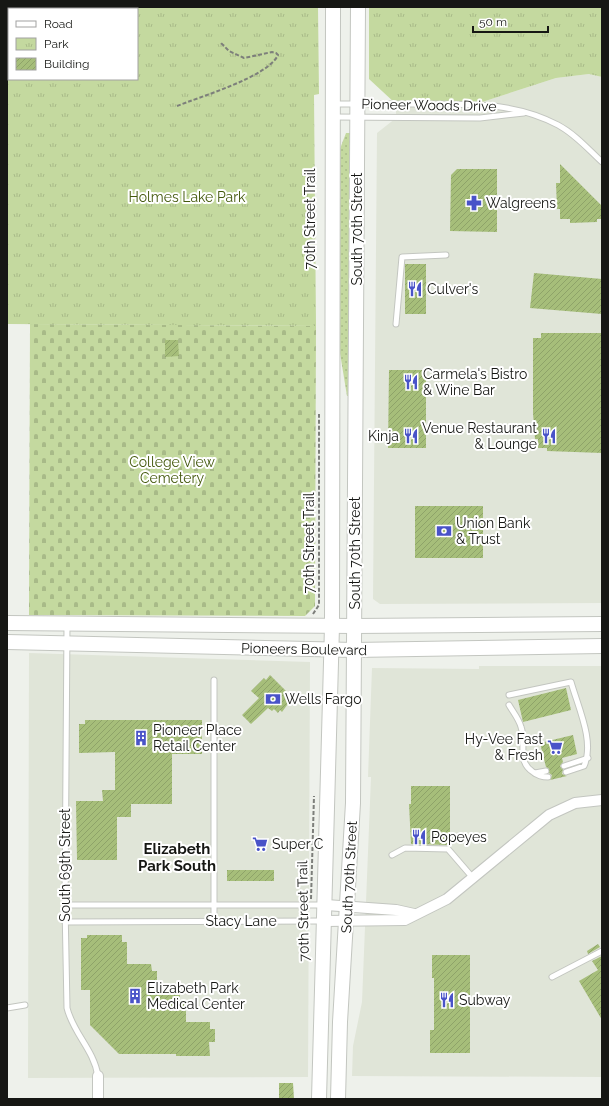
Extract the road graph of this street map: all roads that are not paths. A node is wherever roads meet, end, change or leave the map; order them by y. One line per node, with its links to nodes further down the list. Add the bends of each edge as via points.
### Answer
1 (333, 7): 3 (main road, South 70th Street)
2 (358, 7): 4 (main road, South 70th Street)
3 (333, 110): 4 (lane, Pioneer Woods Drive); 4 (lane, Pioneer Woods Drive); 12 (main road, South 70th Street)
4 (358, 111): 5 (lane, Pioneer Woods Drive, via 480,118); 5 (lane, Pioneer Woods Drive, via 497,105); 13 (main road, South 70th Street)
5 (524, 113): 6 (lane, Pioneer Woods Drive, via 558,125 582,142)
6 (602, 162)
7 (446, 255): 8 (lane, via 402,257)
8 (396, 324)
9 (7, 623): 10 (main road, Pioneers Boulevard)
10 (67, 624): 12 (main road, Pioneers Boulevard); 15 (lane, South 69th Street)
11 (602, 624): 13 (main road, Pioneers Boulevard)
12 (332, 626): 13 (main road, Pioneers Boulevard); 17 (main road, South 70th Street)
13 (354, 626): 18 (main road, South 70th Street)
14 (7, 642): 15 (main road, Pioneers Boulevard)
15 (66, 643): 17 (main road, Pioneers Boulevard); 31 (lane, South 69th Street)
16 (602, 646): 18 (main road, Pioneers Boulevard)
17 (331, 650): 18 (main road, Pioneers Boulevard); 33 (main road, South 70th Street)
18 (354, 650): 34 (main road, South 70th Street, via 353,803)
19 (214, 680): 32 (lane)
20 (509, 695): 22 (lane, via 571,682 589,745)
21 (509, 705): 26 (lane, via 522,727 523,761)
22 (588, 758): 23 (lane); 25 (lane, via 584,766)
23 (564, 766)
24 (546, 771): 26 (lane)
25 (566, 772)
26 (535, 773): 27 (lane)
27 (548, 777)
28 (602, 800): 30 (street, Stacy Lane, via 575,803 549,816)
29 (392, 855): 30 (lane, via 405,848 448,849)
30 (473, 878): 35 (street, Stacy Lane, via 440,903)
31 (65, 905): 32 (lane, Stacy Lane); 38 (lane, South 69th Street)
32 (214, 905): 33 (lane, Stacy Lane); 39 (lane)
33 (326, 905): 34 (street, Stacy Lane); 36 (main road, South 70th Street)
34 (347, 906): 35 (street, Stacy Lane); 37 (main road, South 70th Street)
35 (414, 914): 37 (street, Stacy Lane, via 405,920 397,921)
36 (325, 921): 37 (street, Stacy Lane); 39 (lane, Stacy Lane); 46 (main road, South 70th Street)
37 (346, 921): 47 (main road, South 70th Street)
38 (65, 922): 39 (lane, Stacy Lane); 44 (lane, South 69th Street, via 67,1008 70,1020 92,1056)
39 (214, 922)
40 (602, 951): 41 (lane)
41 (552, 977)
42 (25, 1005): 43 (lane)
43 (7, 1008)
44 (98, 1076): 45 (street, South 69th Street)
45 (98, 1099)
46 (319, 1099)
47 (338, 1099)

